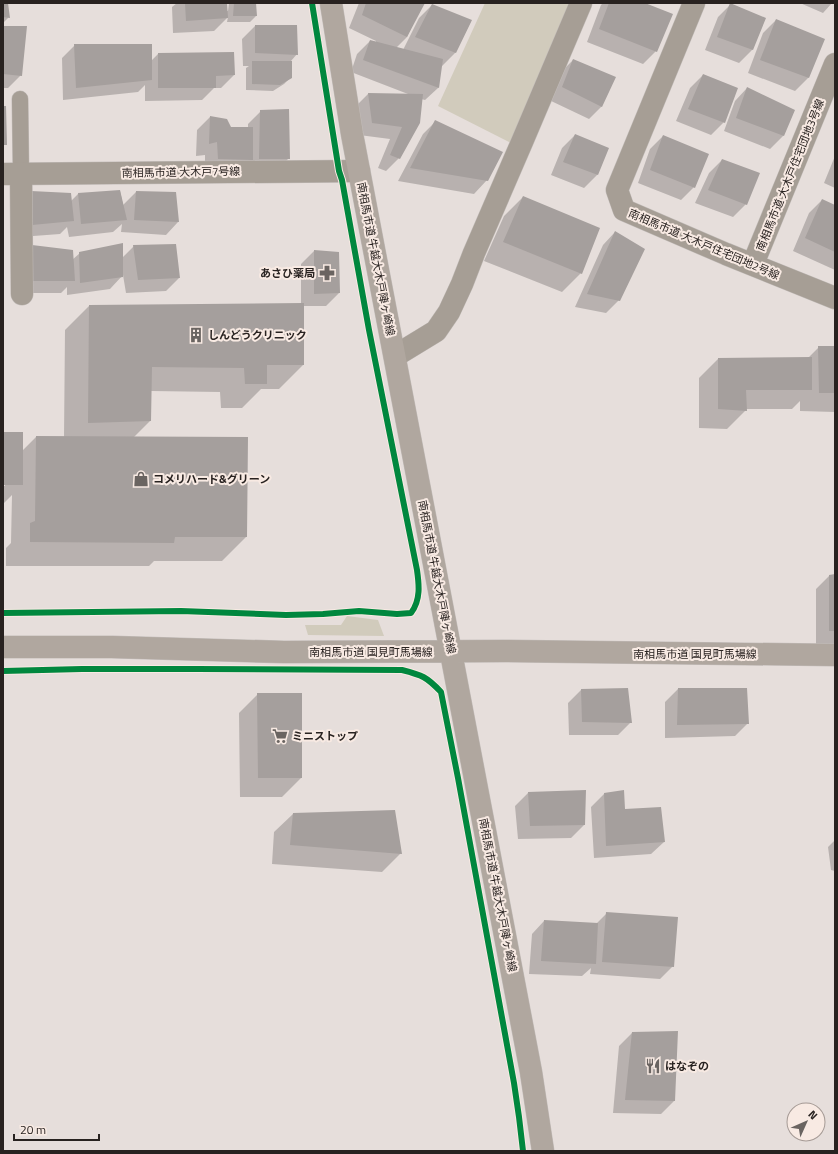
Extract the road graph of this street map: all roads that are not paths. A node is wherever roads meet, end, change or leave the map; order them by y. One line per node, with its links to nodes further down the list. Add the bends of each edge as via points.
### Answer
1 (331, 3): 6 (street, 南相馬市道 牛越大木戸陣ヶ崎線)
2 (581, 3): 11 (street, via 449,312 436,331)
3 (694, 3): 8 (street, 南相馬市道 大木戸住宅団地2号線, via 617,190 624,210)
4 (835, 64): 8 (street, 南相馬市道 大木戸住宅団地3号線)
5 (20, 99): 7 (lane)
6 (359, 171): 7 (street, 南相馬市道 大木戸7号線); 11 (street, 南相馬市道 牛越大木戸陣ヶ崎線)
7 (12, 174): 9 (street)
8 (753, 264): 10 (street, 南相馬市道 大木戸住宅団地2号線)
9 (22, 294)
10 (835, 298)
11 (395, 356): 13 (street, 南相馬市道 牛越大木戸陣ヶ崎線)
12 (3, 647): 13 (street, 南相馬市道 国見町馬場線, via 284,652)
13 (451, 651): 14 (street, 南相馬市道 国見町馬場線); 15 (street, 南相馬市道 牛越大木戸陣ヶ崎線, via 530,1065)
14 (835, 655)
15 (543, 1151)

